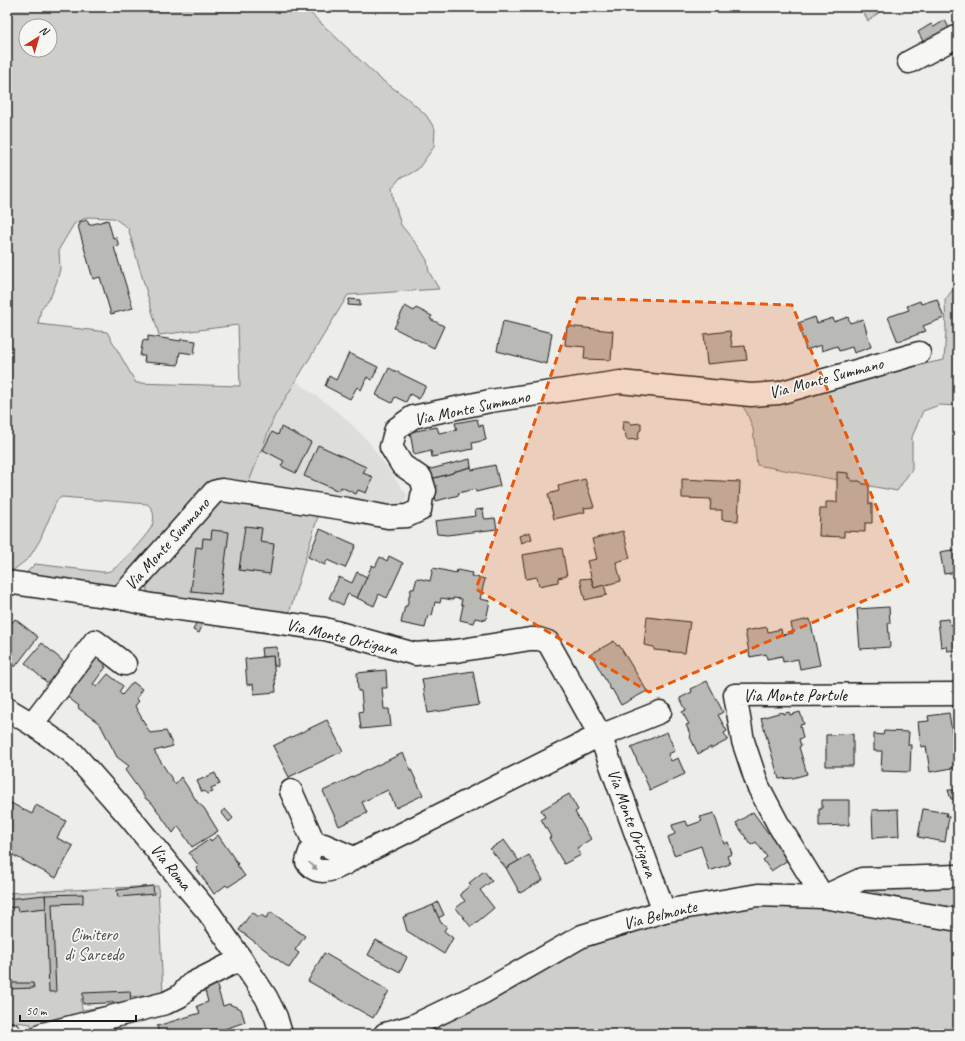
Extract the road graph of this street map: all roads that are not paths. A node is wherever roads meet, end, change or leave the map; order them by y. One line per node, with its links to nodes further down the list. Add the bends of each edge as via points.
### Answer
1 (958, 36): 2 (street)
2 (909, 62)
3 (919, 353): 5 (street, Via Monte Summano, via 779,393 751,396 620,382 490,401 413,417 396,429 391,447 402,465 420,478 425,491 420,510 407,516 388,517 222,490 214,492)
4 (7, 582): 5 (street, Via Monte Ortigara)
5 (120, 598): 11 (street, Via Monte Ortigara, via 151,605 325,630 415,654 540,639 548,642)
6 (125, 664): 10 (street, via 95,641)
7 (958, 694): 14 (street, Via Monte Portule, via 735,695 742,741 758,786)
8 (7, 709): 10 (street, Via Roma)
9 (660, 712): 11 (street)
10 (32, 724): 17 (street, Via Roma, via 77,756 209,913)
11 (600, 735): 12 (street, via 354,858 324,845 315,845); 15 (street, Via Monte Ortigara)
12 (291, 791)
13 (958, 876): 14 (street, via 862,879)
14 (823, 897): 15 (street, Via Belmonte, via 758,895); 16 (street, Via Belmonte)
15 (664, 910): 22 (street, Via Belmonte, via 582,936 484,992 413,1026)
16 (958, 920)
17 (241, 959): 20 (street, via 192,984 180,996 166,1003); 21 (street, Via Roma, via 266,997)
18 (7, 1034): 19 (street)
19 (10, 1034)
20 (43, 1034)
21 (281, 1034)
22 (386, 1034)

